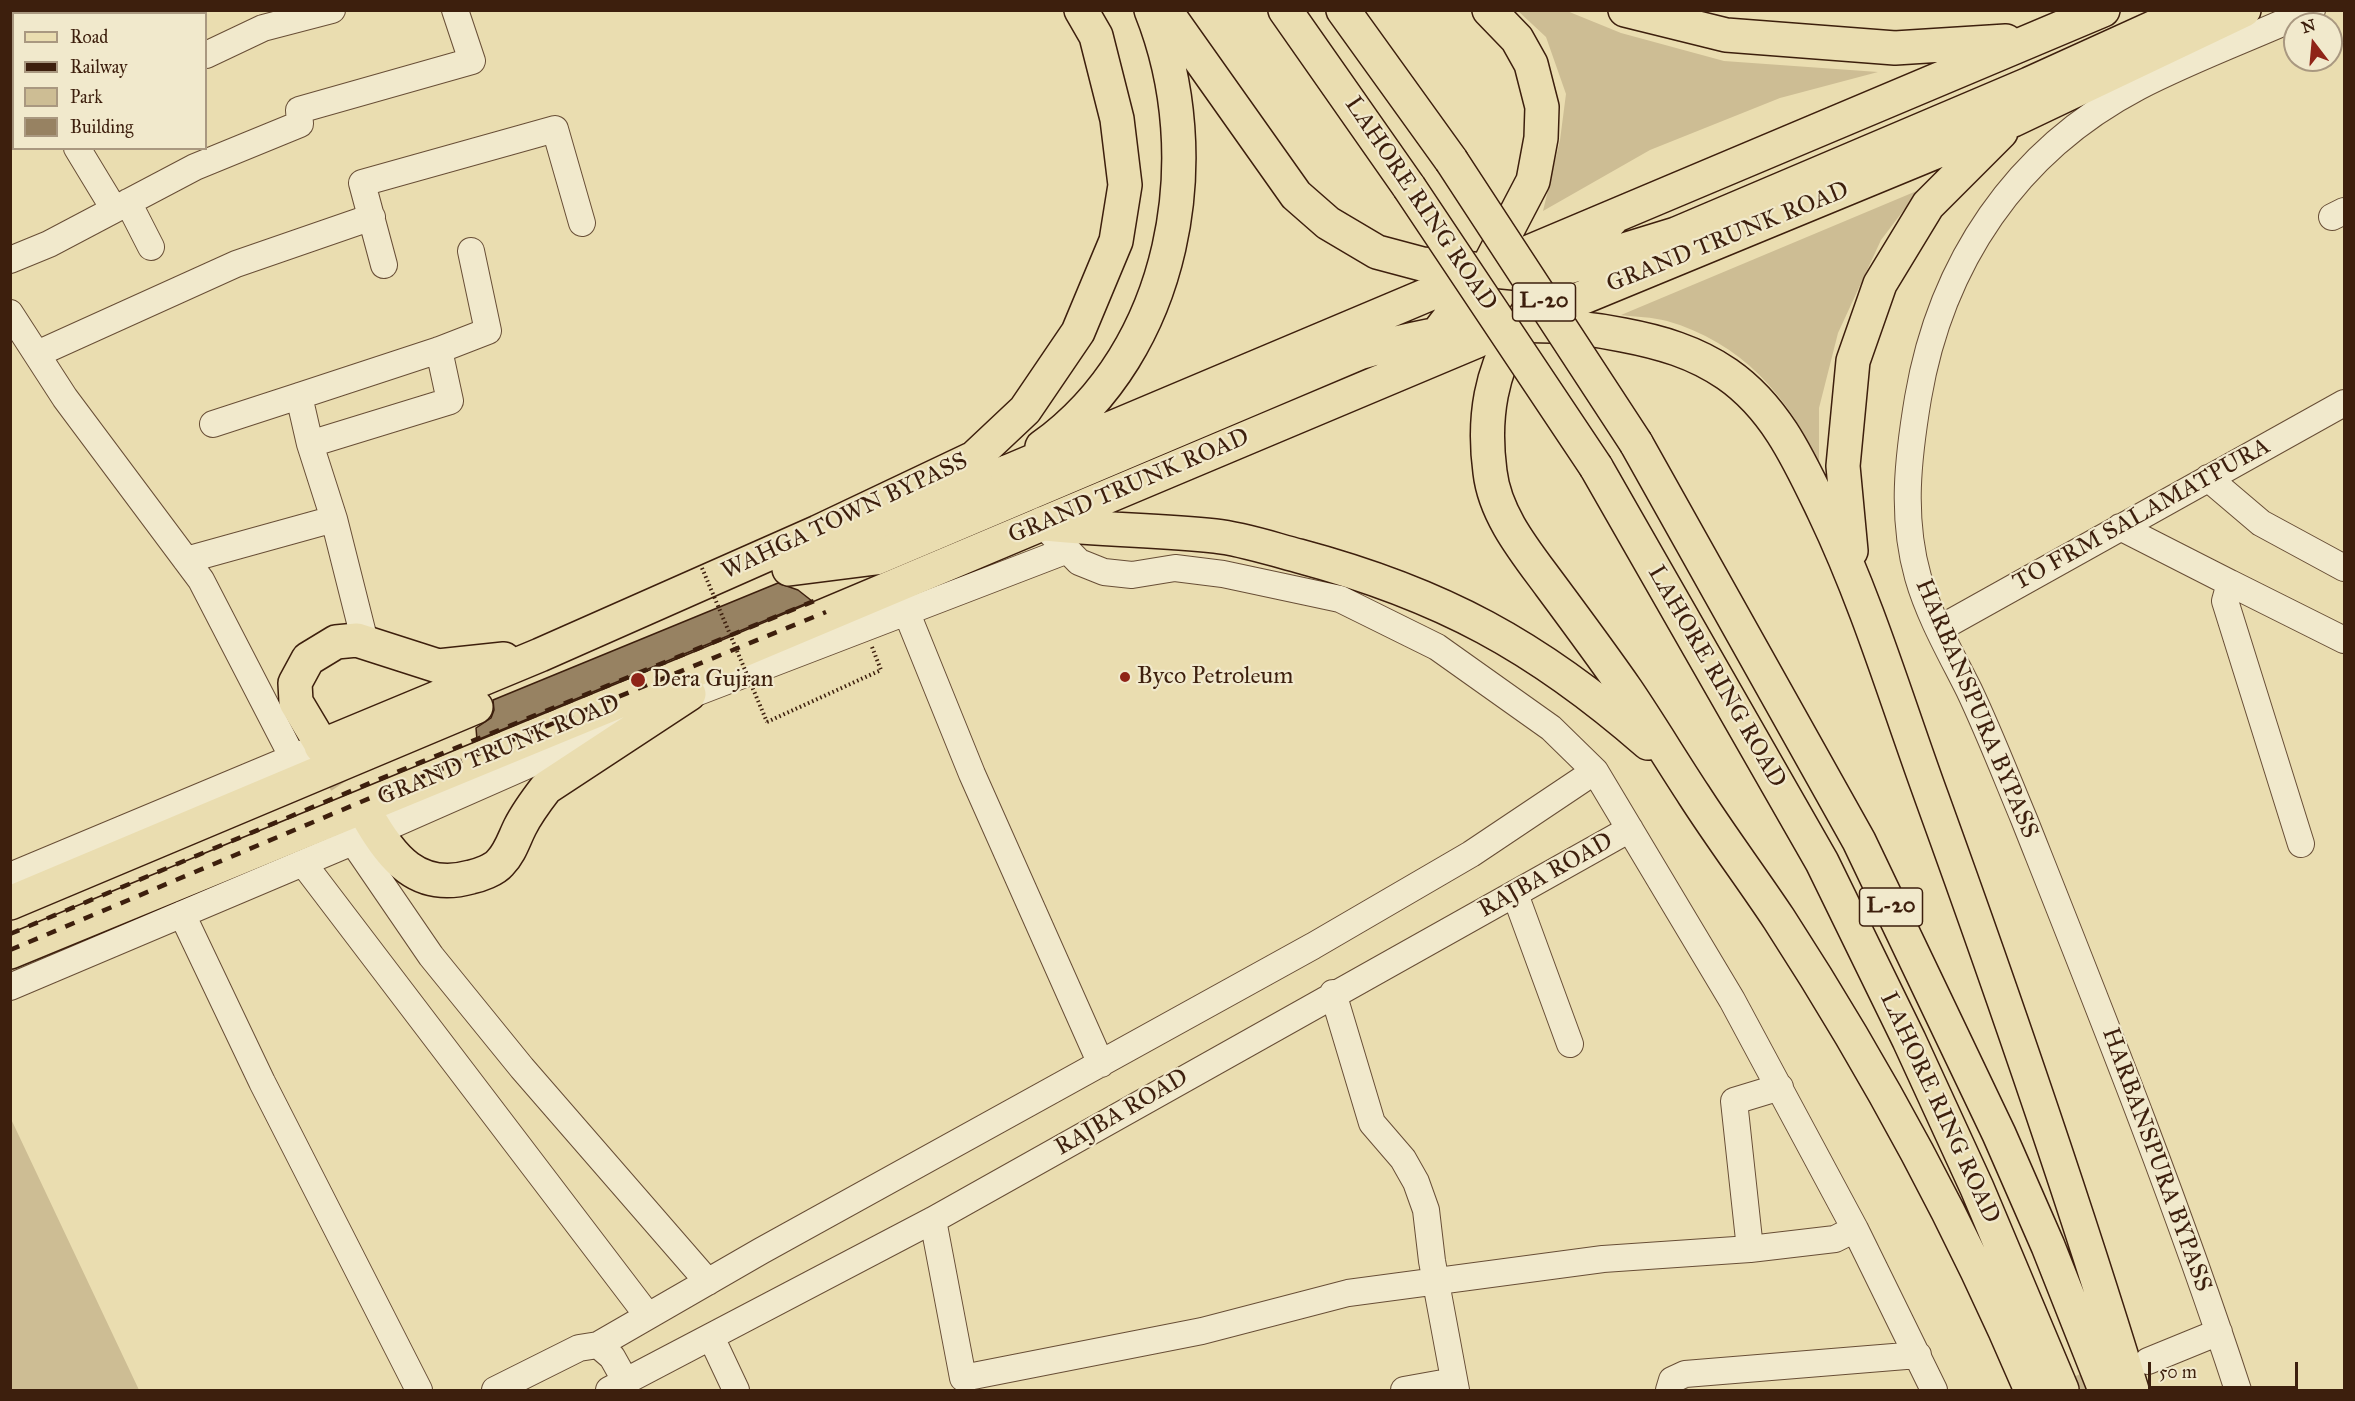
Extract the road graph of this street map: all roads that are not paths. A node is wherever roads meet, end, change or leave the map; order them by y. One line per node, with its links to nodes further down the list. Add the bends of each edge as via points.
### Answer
1 (332, 10): 15 (street, via 263,28)
2 (455, 10): 18 (street, via 472,61 299,110 300,124 195,166)
3 (1081, 10): 38 (main road, WAHGA TOWN BYPASS, via 1096,36 1117,119 1125,185 1116,241 1078,332 1025,410)
4 (1151, 10): 39 (main road, via 1170,68 1180,139 1178,199 1166,264 1140,329 1110,378 1066,430)
5 (1165, 10): 26 (main road, via 1296,195 1328,223 1377,252 1422,264)
6 (1285, 10): 95 (main road, LAHORE RING ROAD / L-20, bridge, via 1596,467 1822,862 1972,1178)
7 (1343, 10): 96 (main road, LAHORE RING ROAD / L-20, bridge, via 1451,160 1636,443 1864,851 1999,1134)
8 (1490, 10): 26 (main road, via 1517,39 1531,64 1542,107 1533,182)
9 (1625, 10): 14 (main road, via 1726,34 1895,48)
10 (2103, 10): 14 (main road, GRAND TRUNK ROAD)
11 (2192, 10): 27 (main road, via 1676,234)
12 (2244, 10): 16 (main road, GRAND TRUNK ROAD)
13 (2312, 10): 52 (street, HARBANSPURA BYPASS, via 2113,101 2035,163 2007,192 1978,232 1954,278 1932,338 1908,455 1906,501 1911,543 1918,580)
14 (2040, 37): 20 (main road, GRAND TRUNK ROAD)
15 (207, 55)
16 (2013, 120): 29 (main road, GRAND TRUNK ROAD); 49 (main road, via 1928,205 1880,284 1853,360 1843,466)
17 (79, 150): 18 (street)
18 (121, 206): 22 (street); 24 (street)
19 (372, 218): 21 (street, via 362,183 555,129); 25 (street); 32 (street, via 236,264)
20 (1612, 219): 26 (main road, GRAND TRUNK ROAD); 27 (main road)
21 (582, 223)
22 (151, 247)
23 (471, 251): 31 (street, via 488,331)
24 (10, 260)
25 (384, 265)
26 (1487, 269): 27 (main road, via 1524,274); 30 (main road); 39 (main road, GRAND TRUNK ROAD)
27 (1562, 269): 29 (main road)
28 (10, 313): 32 (street)
29 (1519, 323): 30 (main road); 33 (main road, GRAND TRUNK ROAD); 49 (main road, via 1645,339 1687,351 1727,374 1760,403 1789,440); 58 (main road, via 1501,359 1490,395 1486,432 1490,475 1501,513)
30 (1441, 332): 33 (main road); 48 (main road, via 1359,353 876,558)
31 (439, 350): 34 (street); 37 (street, via 450,401)
32 (37, 354): 46 (street, via 65,398)
33 (1404, 370): 43 (main road, GRAND TRUNK ROAD)
34 (299, 396): 36 (street); 37 (street)
35 (2344, 403): 40 (street, TO FRM SALAMATPURA)
36 (213, 424)
37 (310, 444): 42 (street)
38 (974, 458): 41 (main road); 55 (main road, WAHGA TOWN BYPASS)
39 (1007, 472): 41 (main road, GRAND TRUNK ROAD)
40 (2208, 478): 44 (street, TO FRM SALAMATPURA); 47 (street, via 2261,523)
41 (955, 498): 48 (main road, GRAND TRUNK ROAD)
42 (334, 519): 46 (street); 54 (street)
43 (1042, 524): 45 (street); 58 (main road, via 1217,536 1355,571 1414,592 1479,622 1553,667); 68 (main road, GRAND TRUNK ROAD)
44 (2120, 527): 50 (street); 52 (street, TO FRM SALAMATPURA)
45 (1065, 551): 51 (street); 59 (street, via 1079,562 1110,573 1132,575 1175,568 1340,598 1437,647 1551,728)
46 (186, 560): 57 (street)
47 (2344, 568)
48 (789, 569): 66 (main road, GRAND TRUNK ROAD, via 514,691)
49 (1853, 574): 97 (main road, via 2011,1017)
50 (2230, 583): 53 (street); 62 (street, via 2225,601)
51 (906, 611): 56 (street); 72 (street, via 972,774)
52 (1939, 628): 80 (street, HARBANSPURA BYPASS, via 2004,771 2106,1025)
53 (2344, 640)
54 (365, 642): 55 (main road, via 438,666); 57 (main road, via 336,642 308,659 295,682 296,702)
55 (540, 655): 57 (main road, WAHGA TOWN BYPASS)
56 (689, 694): 61 (street); 61 (main road, via 546,788 529,810 499,865 479,875 442,883 427,879 403,864)
57 (314, 753): 64 (street)
58 (1677, 768): 94 (main road, via 1819,982 1899,1116 1945,1201)
59 (1595, 771): 60 (street); 72 (street, via 1471,854)
60 (1630, 829): 65 (street, RAJBA ROAD); 73 (street)
61 (365, 830): 63 (street); 78 (street, via 431,956 522,1068)
62 (2301, 844)
63 (303, 862): 67 (street); 79 (street)
64 (10, 876)
65 (1515, 894): 70 (street, RAJBA ROAD); 71 (street)
66 (10, 903)
67 (182, 914): 69 (street); 88 (street, via 267,1092)
68 (10, 952)
69 (10, 987)
70 (1333, 993): 74 (street, RAJBA ROAD); 77 (street, via 1372,1123 1403,1159 1416,1182 1426,1210)
71 (1570, 1044)
72 (1101, 1064): 78 (street)
73 (1780, 1087): 75 (street); 76 (street, via 1734,1101)
74 (933, 1220): 81 (street, RAJBA ROAD); 85 (street)
75 (1855, 1229): 76 (street, via 1835,1239); 83 (street)
76 (1750, 1249): 77 (street, via 1604,1259)
77 (1436, 1281): 85 (street, via 1348,1293 1202,1331); 87 (street)
78 (708, 1282): 79 (street)
79 (648, 1316): 82 (street)
80 (2219, 1332): 84 (street); 98 (street, HARBANSPURA BYPASS)
81 (711, 1337): 86 (street, RAJBA ROAD); 90 (street)
82 (589, 1346): 86 (street, via 612,1357); 89 (street)
83 (1918, 1355): 92 (street, via 1685,1374 1672,1380); 93 (street)
84 (2148, 1360)
85 (964, 1384)
86 (618, 1386)
87 (1455, 1386): 91 (street)
88 (419, 1390)
89 (495, 1390)
90 (736, 1390)
91 (1404, 1390)
92 (1669, 1390)
93 (1934, 1390)
94 (2031, 1390)
95 (2062, 1390)
96 (2105, 1390)
97 (2132, 1390)
98 (2238, 1390)

